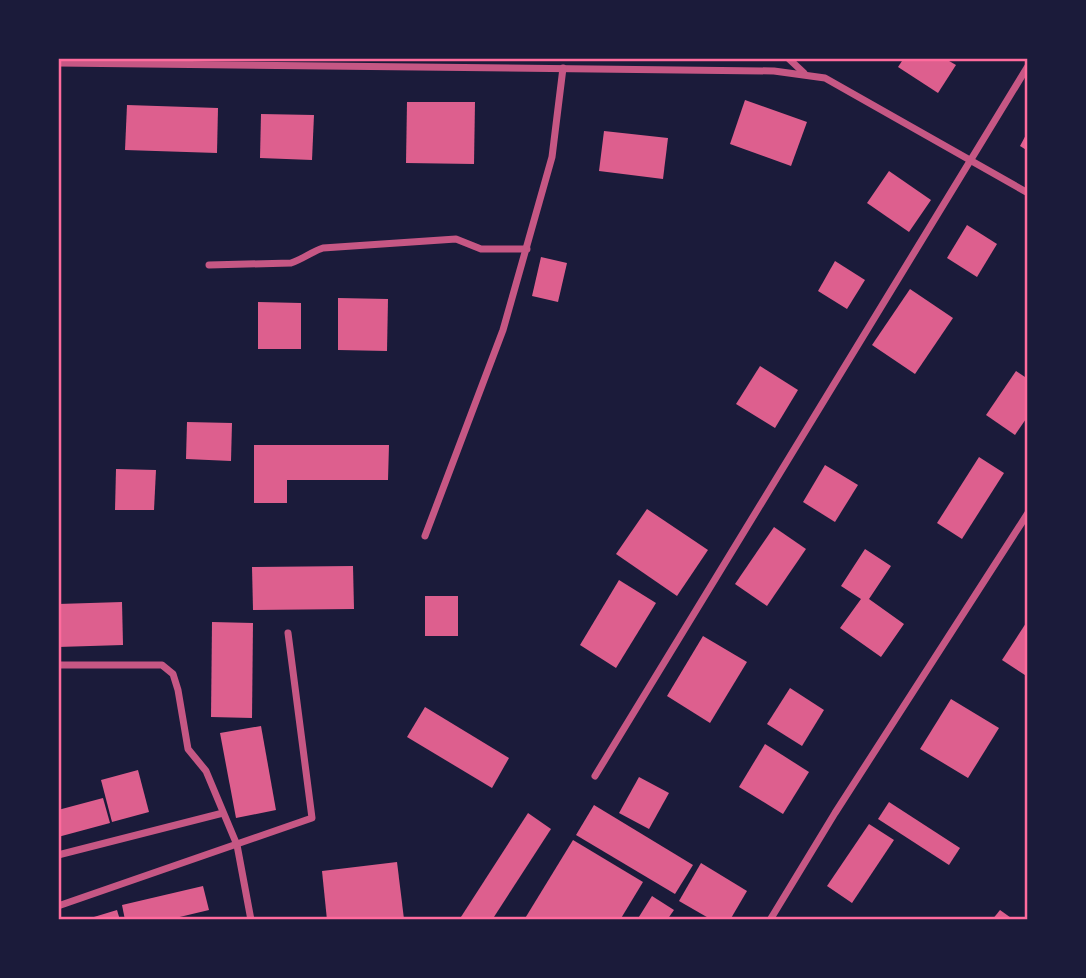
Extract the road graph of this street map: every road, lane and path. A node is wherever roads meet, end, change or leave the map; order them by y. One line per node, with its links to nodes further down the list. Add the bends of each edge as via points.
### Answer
1 (788, 58): 6 (street)
2 (227, 61): 3 (street); 5 (street)
3 (58, 64)
4 (1028, 66): 7 (street)
5 (563, 68): 6 (street); 9 (street, via 552,157)
6 (804, 73): 7 (street, via 825,78)
7 (971, 163): 8 (street); 15 (street)
8 (1028, 193)
9 (527, 249): 10 (street, via 481,249 456,239 323,248 291,263); 12 (street, via 503,330)
10 (209, 265)
11 (1028, 513): 21 (street)
12 (425, 536)
13 (288, 633): 17 (street, via 312,818)
14 (58, 665): 16 (street, via 162,665 173,674 188,749 206,771)
15 (594, 776)
16 (223, 813): 17 (street); 18 (street)
17 (237, 845): 19 (street); 20 (street)
18 (58, 855)
19 (58, 906)
20 (251, 920)
21 (770, 920)

